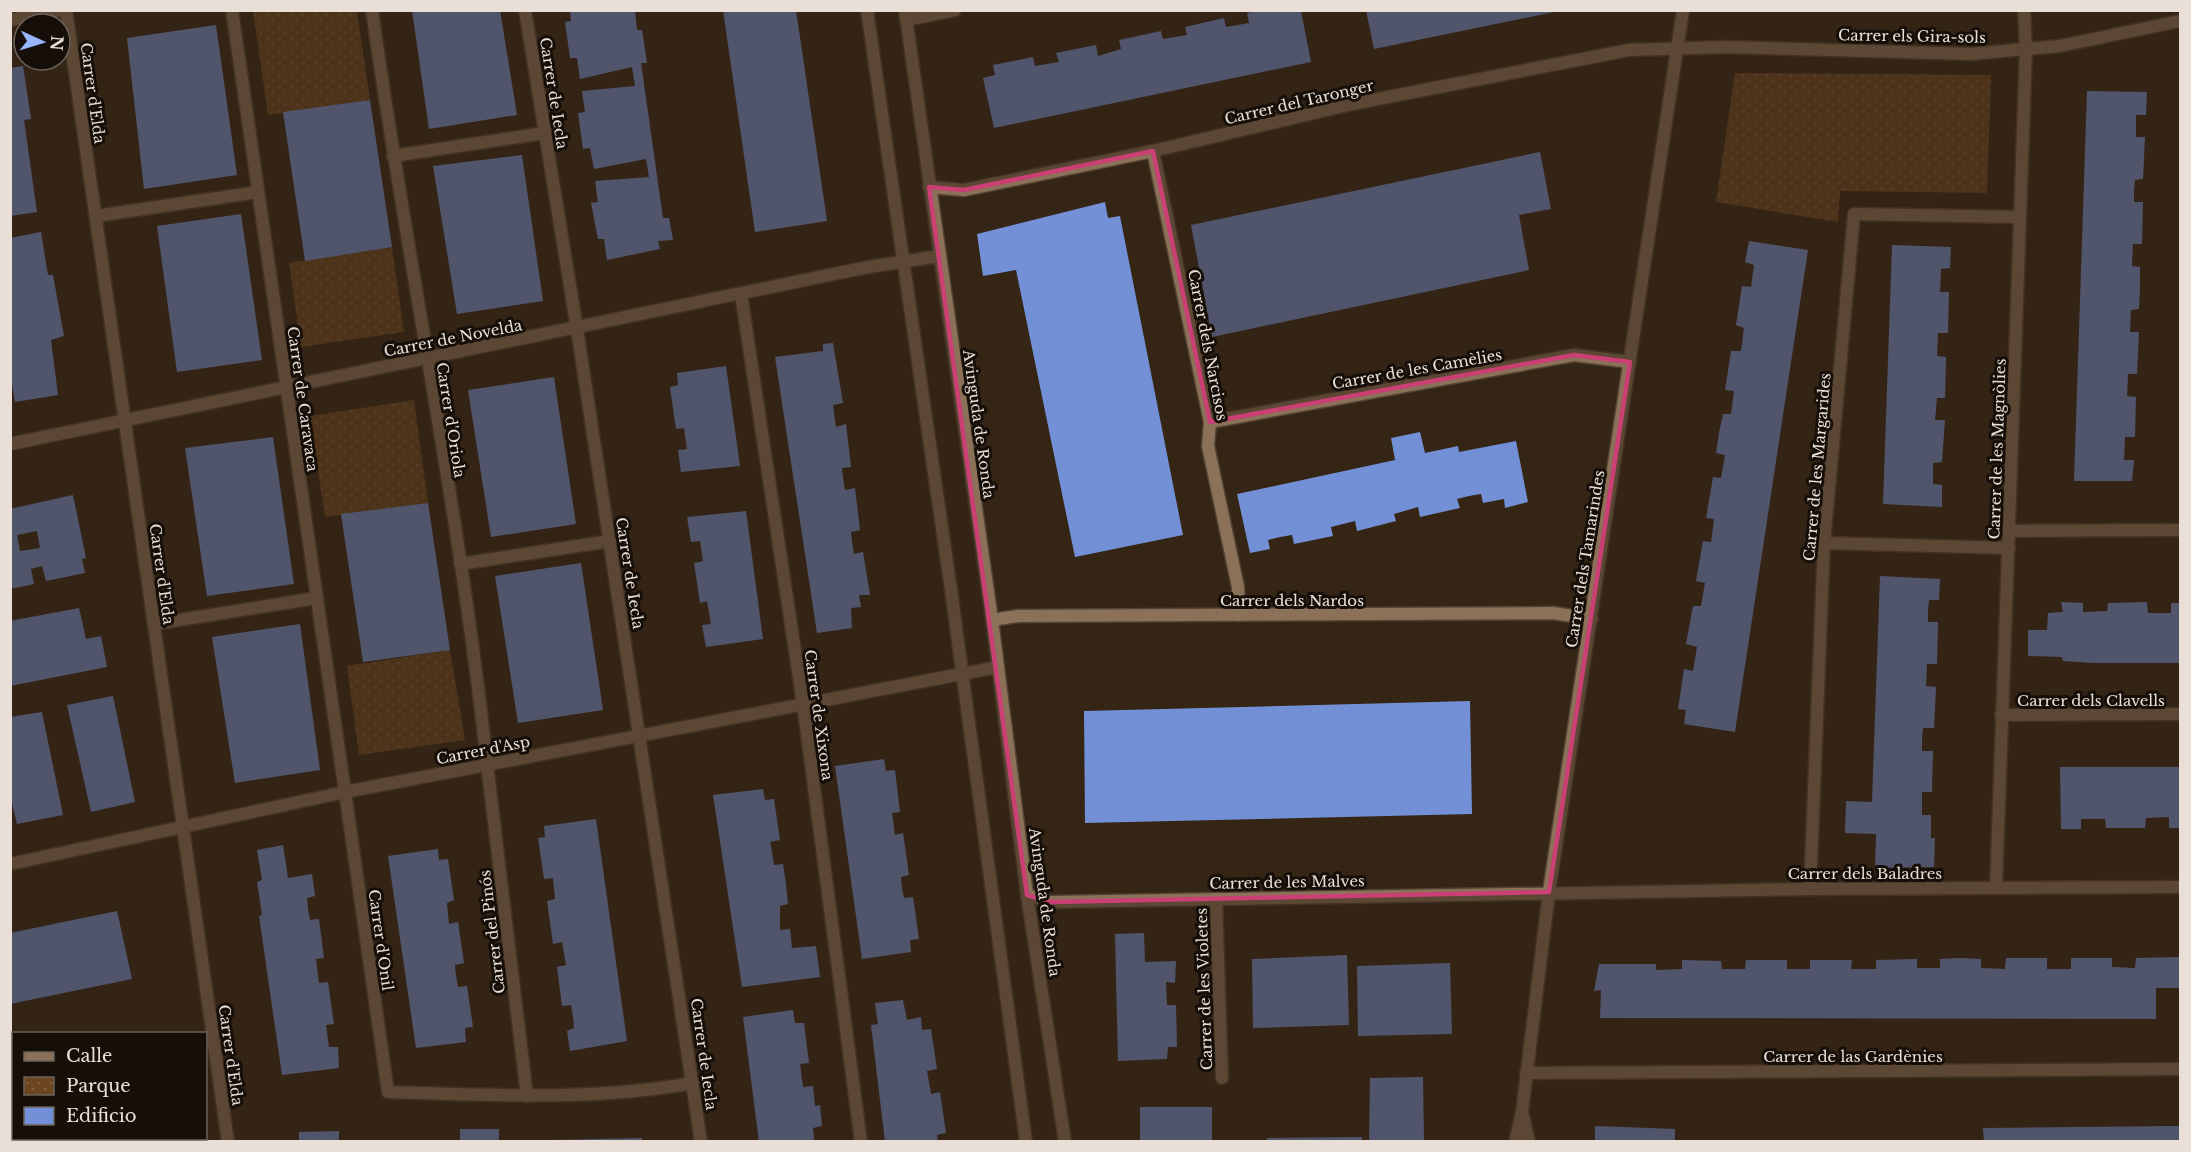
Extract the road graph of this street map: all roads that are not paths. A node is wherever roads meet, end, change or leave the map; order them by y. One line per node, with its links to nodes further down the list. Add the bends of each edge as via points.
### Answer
1 (58, 10): 11 (street)
2 (66, 10): 20 (street, Carrer d'Elda)
3 (232, 10): 19 (street, Carrer de Caravaca)
4 (372, 10): 17 (street, Carrer d'Oriola)
5 (525, 10): 15 (street, Carrer de Iecla)
6 (867, 10): 23 (street)
7 (955, 10): 10 (street)
8 (1683, 10): 13 (street, Carrer dels Tamarindes)
9 (2024, 10): 14 (street, Carrer de les Magnòlies)
10 (905, 15): 18 (street, Avinguda de Ronda)
11 (10, 20)
12 (2181, 21): 14 (street, Carrer els Gira-sols, via 2060,46)
13 (1677, 47): 14 (street, Carrer els Gira-sols, via 1971,54); 16 (street, Carrer del Taronger, via 1629,50 1352,104); 27 (street, Carrer dels Tamarindes)
14 (2026, 49): 21 (street, Carrer de les Magnòlies)
15 (545, 133): 17 (street); 25 (street, Carrer de Iecla)
16 (1153, 151): 18 (street, Carrer del Taronger, via 964,190); 30 (street, Carrer dels Narcisos)
17 (393, 156): 26 (street, Carrer d'Oriola)
18 (929, 187): 22 (street, Avinguda de Ronda)
19 (258, 192): 20 (street); 28 (street, Carrer de Caravaca)
20 (96, 216): 29 (street, Carrer d'Elda)
21 (2020, 217): 33 (street, Carrer de les Magnòlies); 35 (street, Carrer de les Margarides, via 1854,214)
22 (940, 256): 23 (street); 41 (street, Avinguda de Ronda)
23 (902, 263): 24 (street, Carrer de Novelda); 44 (street)
24 (741, 294): 25 (street, Carrer de Novelda); 45 (street, Carrer de Xixona)
25 (577, 329): 26 (street, Carrer de Novelda); 34 (street, Carrer de Iecla)
26 (426, 359): 28 (street, Carrer de Novelda); 37 (street, Carrer d'Oriola)
27 (1630, 362): 30 (street, Carrer de les Camèlies, via 1574,355); 40 (street, Carrer dels Tamarindes)
28 (286, 386): 29 (street, Carrer de Novelda); 38 (street, Carrer de Caravaca)
29 (125, 421): 31 (street, Carrer de Novelda); 42 (street, Carrer d'Elda)
30 (1210, 422): 39 (street, Carrer dels Narcisos, via 1208,446 1238,587)
31 (10, 444)
32 (2181, 530): 33 (street)
33 (2008, 531): 36 (street, Carrer de les Magnòlies)
34 (610, 541): 37 (street); 48 (street, Carrer de Iecla)
35 (1824, 543): 36 (street); 55 (street, Carrer de les Margarides)
36 (2009, 548): 47 (street, Carrer de les Magnòlies)
37 (460, 564): 49 (street, Carrer d'Oriola)
38 (317, 598): 42 (street); 50 (street, Carrer de Caravaca)
39 (1239, 615): 40 (street, Carrer dels Nardos, via 1553,613); 41 (street, Carrer dels Nardos, via 1018,616)
40 (1592, 619): 56 (street, Carrer dels Tamarindes)
41 (992, 620): 43 (street, Avinguda de Ronda)
42 (154, 624): 51 (street, Carrer d'Elda)
43 (998, 667): 44 (street); 57 (street, Avinguda de Ronda)
44 (962, 674): 45 (street, Carrer d'Asp); 70 (street)
45 (803, 705): 48 (street, Carrer d'Asp); 69 (street, Carrer de Xixona)
46 (2181, 714): 47 (street, Carrer dels Clavells)
47 (2001, 715): 54 (street, Carrer de les Magnòlies)
48 (641, 735): 49 (street, Carrer d'Asp); 63 (street, Carrer de Iecla)
49 (487, 764): 50 (street, Carrer d'Asp); 64 (street, Carrer del Pinós)
50 (345, 792): 51 (street, Carrer d'Asp); 64 (street, Carrer d'Onil, via 388,1092)
51 (183, 828): 52 (street, Carrer d'Asp); 59 (street, Carrer d'Elda)
52 (10, 864)
53 (2181, 887): 54 (street, Carrer dels Baladres)
54 (1996, 888): 55 (street, Carrer dels Baladres)
55 (1810, 889): 56 (street, Carrer dels Baladres)
56 (1549, 892): 58 (street, Carrer de les Malves); 61 (street, Carrer dels Tamarindes)
57 (1027, 895): 58 (street, Carrer de les Malves, via 1050,902); 71 (street, Avinguda de Ronda)
58 (1216, 899): 62 (street, Carrer de les Violetes)
59 (211, 1058): 67 (street, Carrer d'Elda)
60 (2181, 1069): 61 (street, Carrer de las Gardènies)
61 (1526, 1073): 65 (street, Carrer dels Tamarindes)
62 (1222, 1077)
63 (693, 1083): 64 (street, via 656,1090); 68 (street, Carrer de Iecla)
64 (527, 1096)
65 (1522, 1112): 66 (street, Carrer dels Tamarindes); 72 (street, Carrer dels Tamarindes)
66 (1515, 1141)
67 (228, 1142)
68 (701, 1142)
69 (861, 1142)
70 (1026, 1142)
71 (1065, 1142)
72 (1529, 1142)

